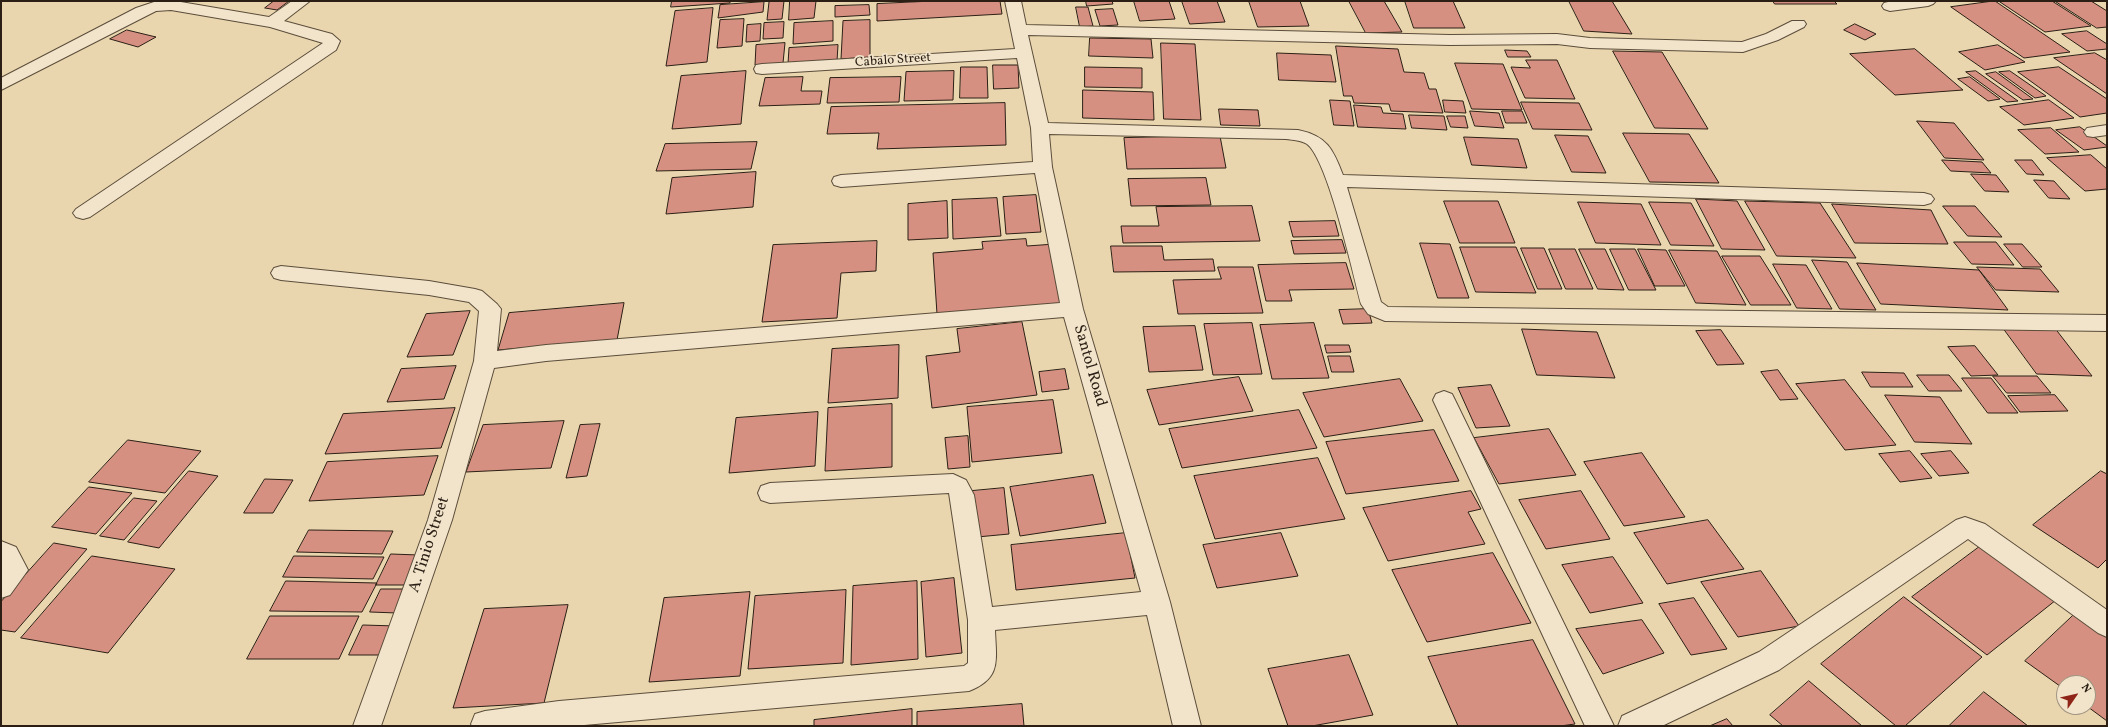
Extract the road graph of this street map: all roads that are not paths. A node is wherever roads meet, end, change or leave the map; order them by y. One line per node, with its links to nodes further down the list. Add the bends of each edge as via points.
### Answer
1 (302, 1): 5 (street)
2 (1013, 1): 7 (street, Santol Road)
3 (1928, 1): 4 (street)
4 (1890, 6)
5 (272, 22): 10 (street, via 172,5 154,7); 16 (street, via 326,37 332,41 330,47)
6 (1798, 24): 7 (street, via 1743,47 1557,40)
7 (1020, 30): 8 (street, Santol Road)
8 (1025, 53): 9 (street, Cabalo Street); 11 (street, Santol Road)
9 (762, 69)
10 (1, 85)
11 (1040, 128): 12 (street, Santol Road); 14 (street, via 1294,135 1314,141 1320,146)
12 (1043, 167): 13 (street); 18 (street, Santol Road)
13 (841, 181)
14 (1337, 181): 15 (street); 19 (street, via 1371,304 1385,314)
15 (1924, 199)
16 (83, 213)
17 (281, 273): 20 (street, A. Tinio Street, via 429,288 474,296 490,309)
18 (1072, 309): 20 (street, via 546,353); 25 (street, Santol Road)
19 (2107, 323)
20 (485, 361): 29 (street, A. Tinio Street, via 440,520)
21 (1444, 400): 31 (street)
22 (770, 493): 26 (street, via 956,484 963,498)
23 (1, 552): 24 (street, via 7,555 15,570)
24 (1, 587)
25 (1158, 602): 26 (street); 30 (street, Santol Road)
26 (981, 620): 28 (street, via 983,665 969,678 559,714)
27 (2107, 625): 32 (street, via 1976,530 1965,527 1769,661)
28 (485, 724)
29 (367, 726)
30 (1187, 726)
31 (1600, 726)
32 (1632, 726)

